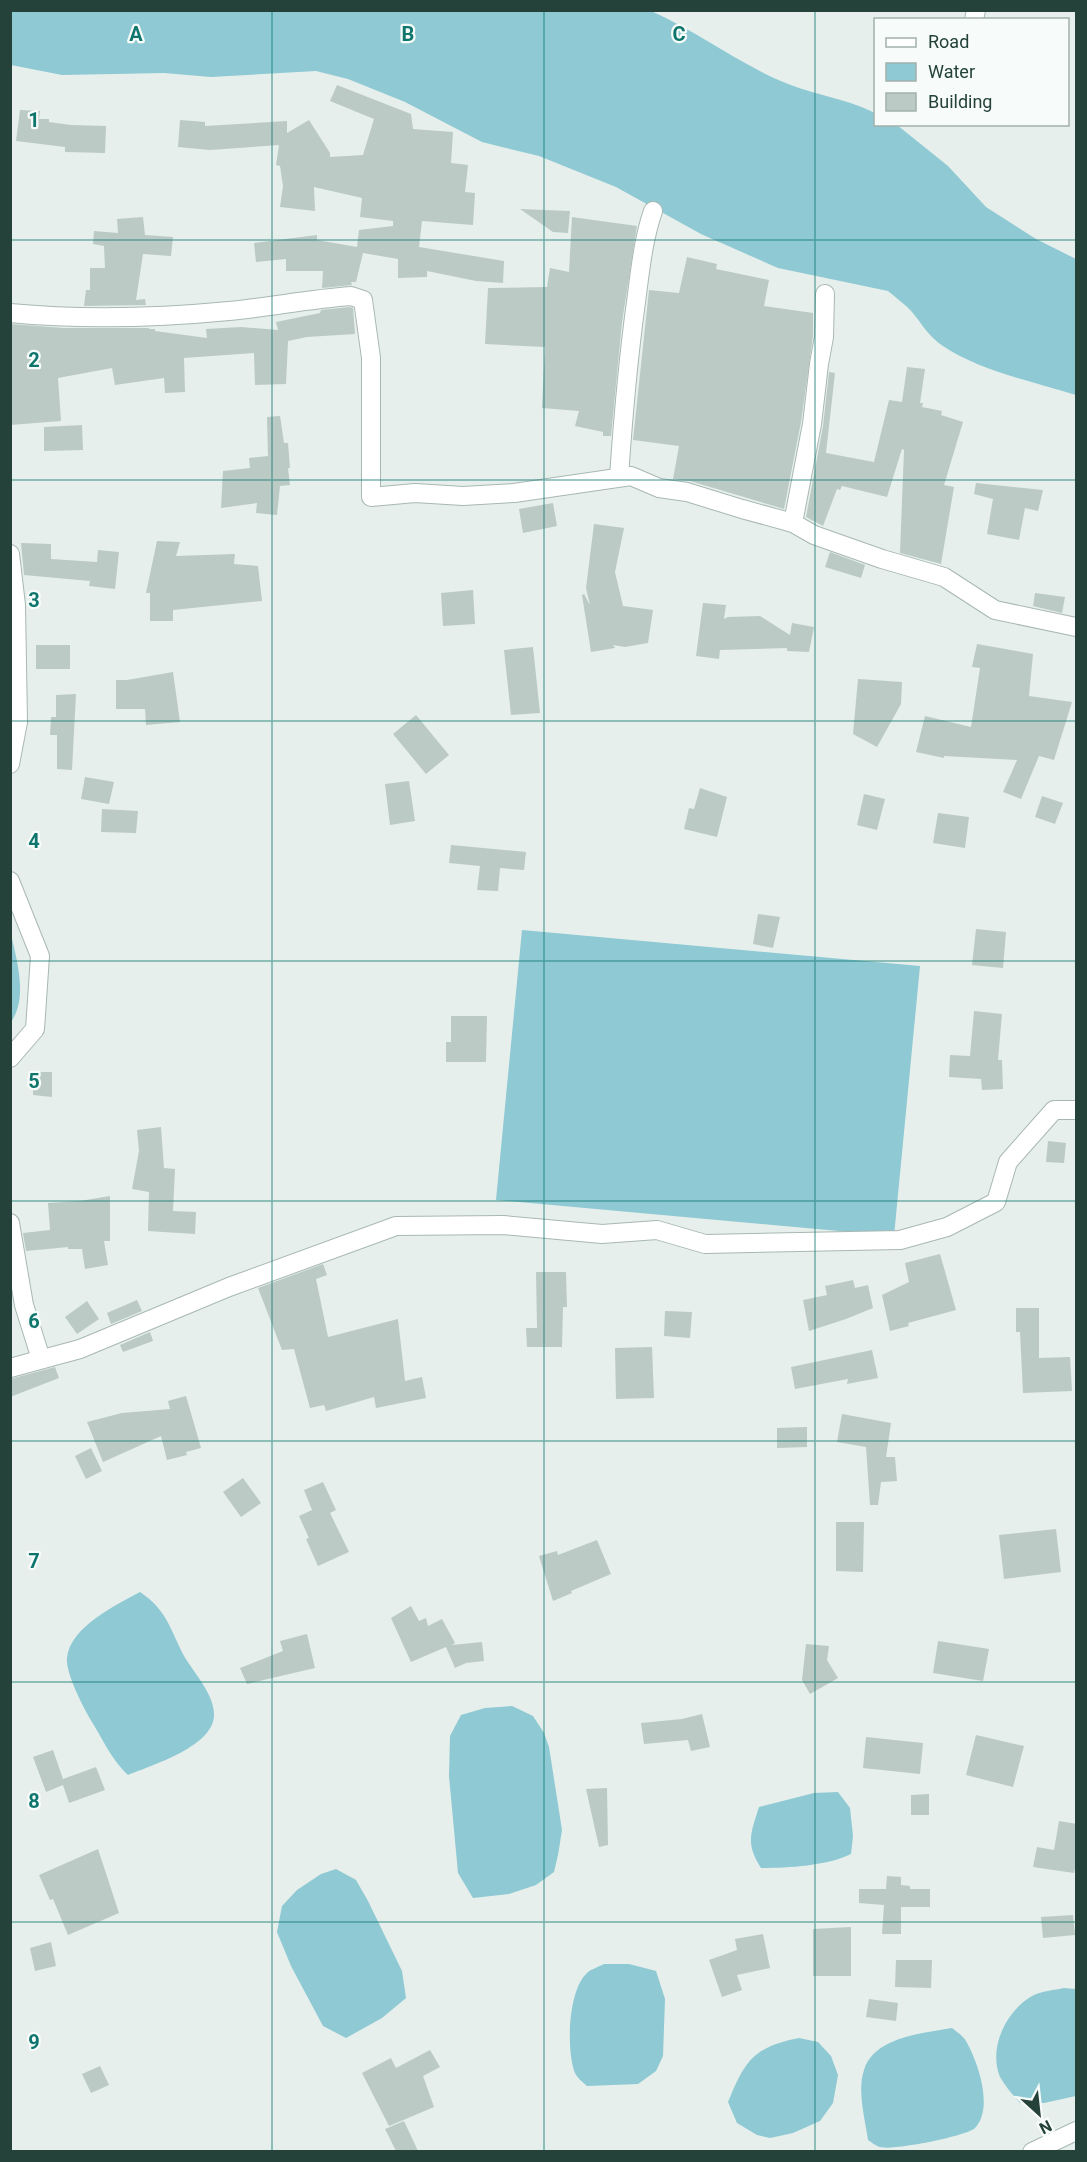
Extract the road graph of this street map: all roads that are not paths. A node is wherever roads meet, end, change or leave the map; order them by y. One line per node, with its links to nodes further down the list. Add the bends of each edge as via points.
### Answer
1 (653, 211): 4 (street, via 636,306)
2 (825, 294): 5 (street, via 824,337 812,424)
3 (10, 313): 4 (street, via 86,319 167,316 351,296 363,300 368,326 371,497 514,493)
4 (619, 477): 5 (street, via 631,476 659,488 687,492)
5 (793, 523): 7 (street, via 814,535 944,577 995,610)
6 (10, 554): 8 (street, via 16,604 18,722)
7 (1077, 627)
8 (10, 764)
9 (10, 881): 10 (street, via 40,956 35,1029)
10 (10, 1058)
11 (1077, 1110): 13 (street, via 1054,1110 1008,1162 996,1202 947,1227 900,1240 705,1244 657,1230 602,1234 503,1225 396,1226 229,1287 80,1349)
12 (10, 1223): 13 (street, via 24,1305)
13 (41, 1359): 14 (street)
14 (10, 1368)
15 (1077, 2131): 16 (street)
16 (1032, 2151)

